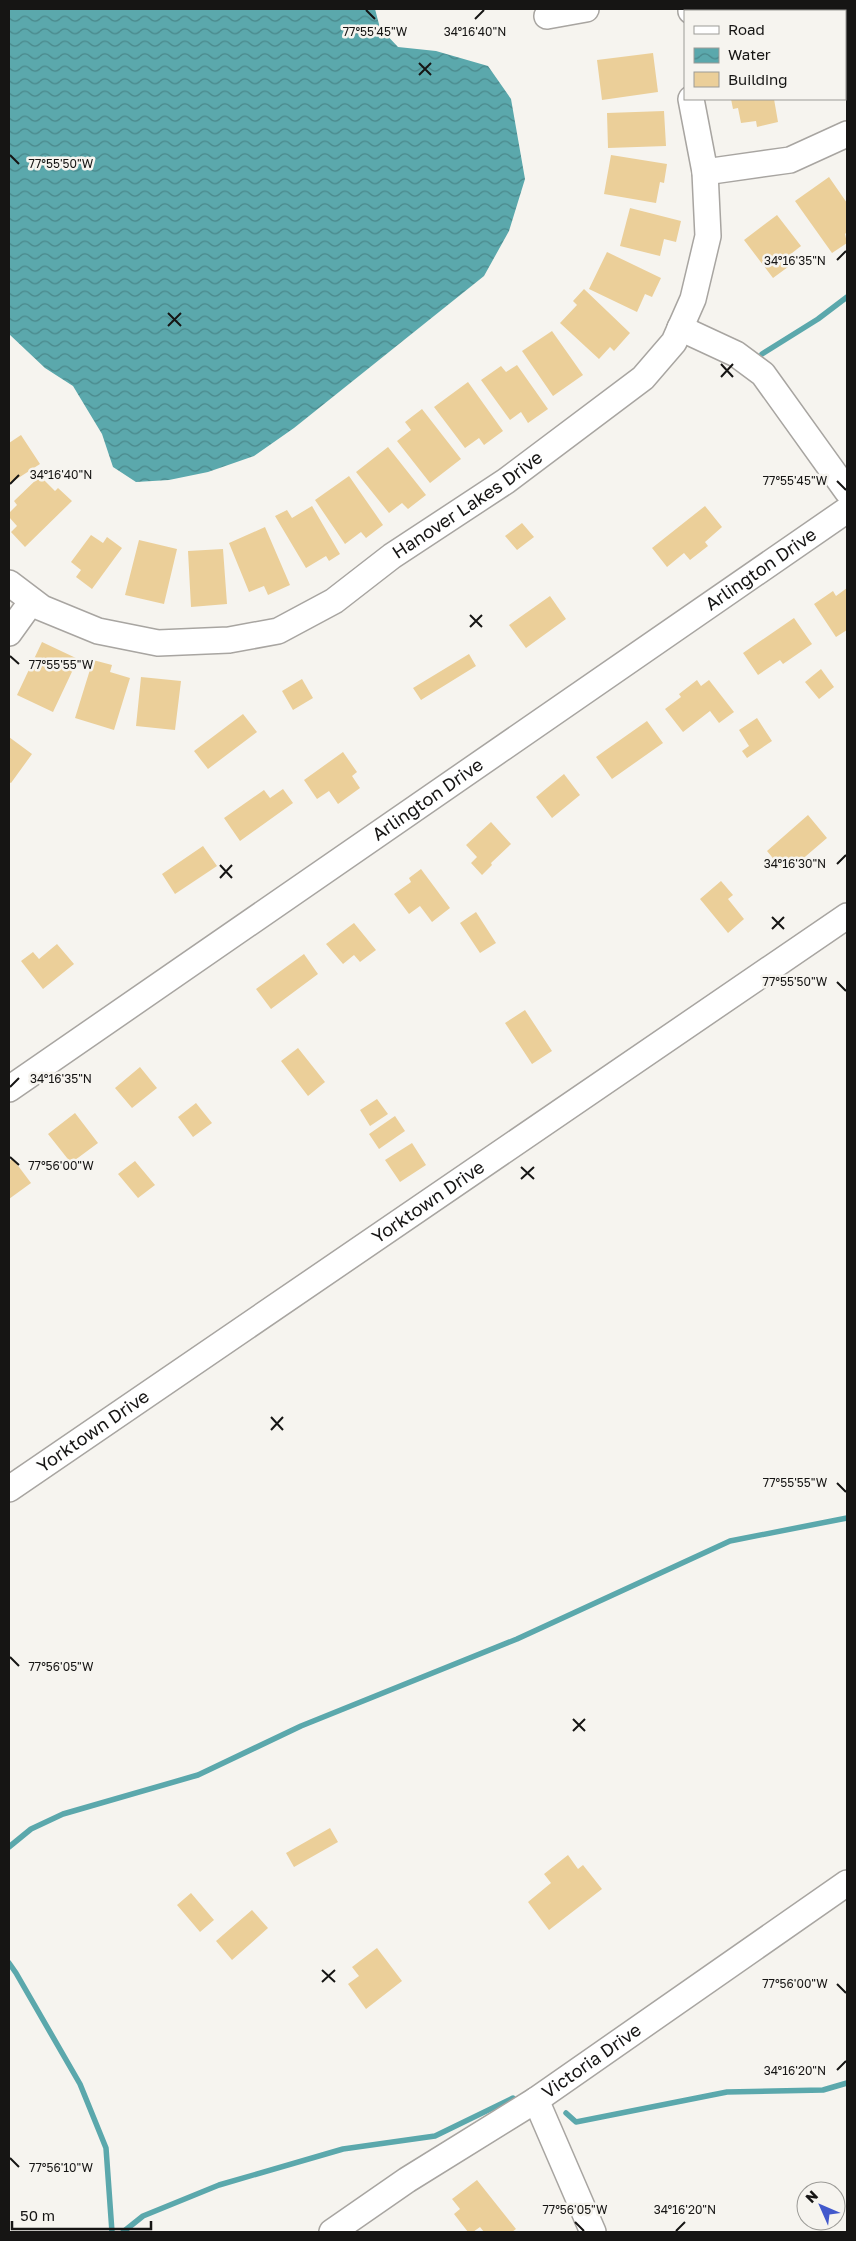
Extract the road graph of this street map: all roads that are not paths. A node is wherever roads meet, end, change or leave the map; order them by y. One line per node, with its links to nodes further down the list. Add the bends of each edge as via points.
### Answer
1 (586, 9): 2 (street)
2 (547, 16)
3 (691, 100): 5 (street, Hanover Lakes Drive)
4 (847, 134): 5 (street, via 790,160)
5 (705, 172): 6 (street, Hanover Lakes Drive, via 708,236 693,299)
6 (680, 328): 7 (street, via 736,354 763,374); 10 (street, Hanover Lakes Drive, via 674,342 643,378 506,481 392,556 334,601 278,631 230,640 158,643 98,631)
7 (847, 491)
8 (847, 510): 13 (street, Arlington Drive)
9 (9, 583): 10 (street, Hanover Lakes Drive)
10 (32, 601): 11 (street)
11 (9, 633)
12 (847, 916): 14 (street, Yorktown Drive)
13 (9, 1089)
14 (9, 1489)
15 (847, 1883): 16 (street, Victoria Drive)
16 (536, 2100): 17 (street, Victoria Drive, via 407,2180); 18 (street)
17 (332, 2232)
18 (593, 2232)

